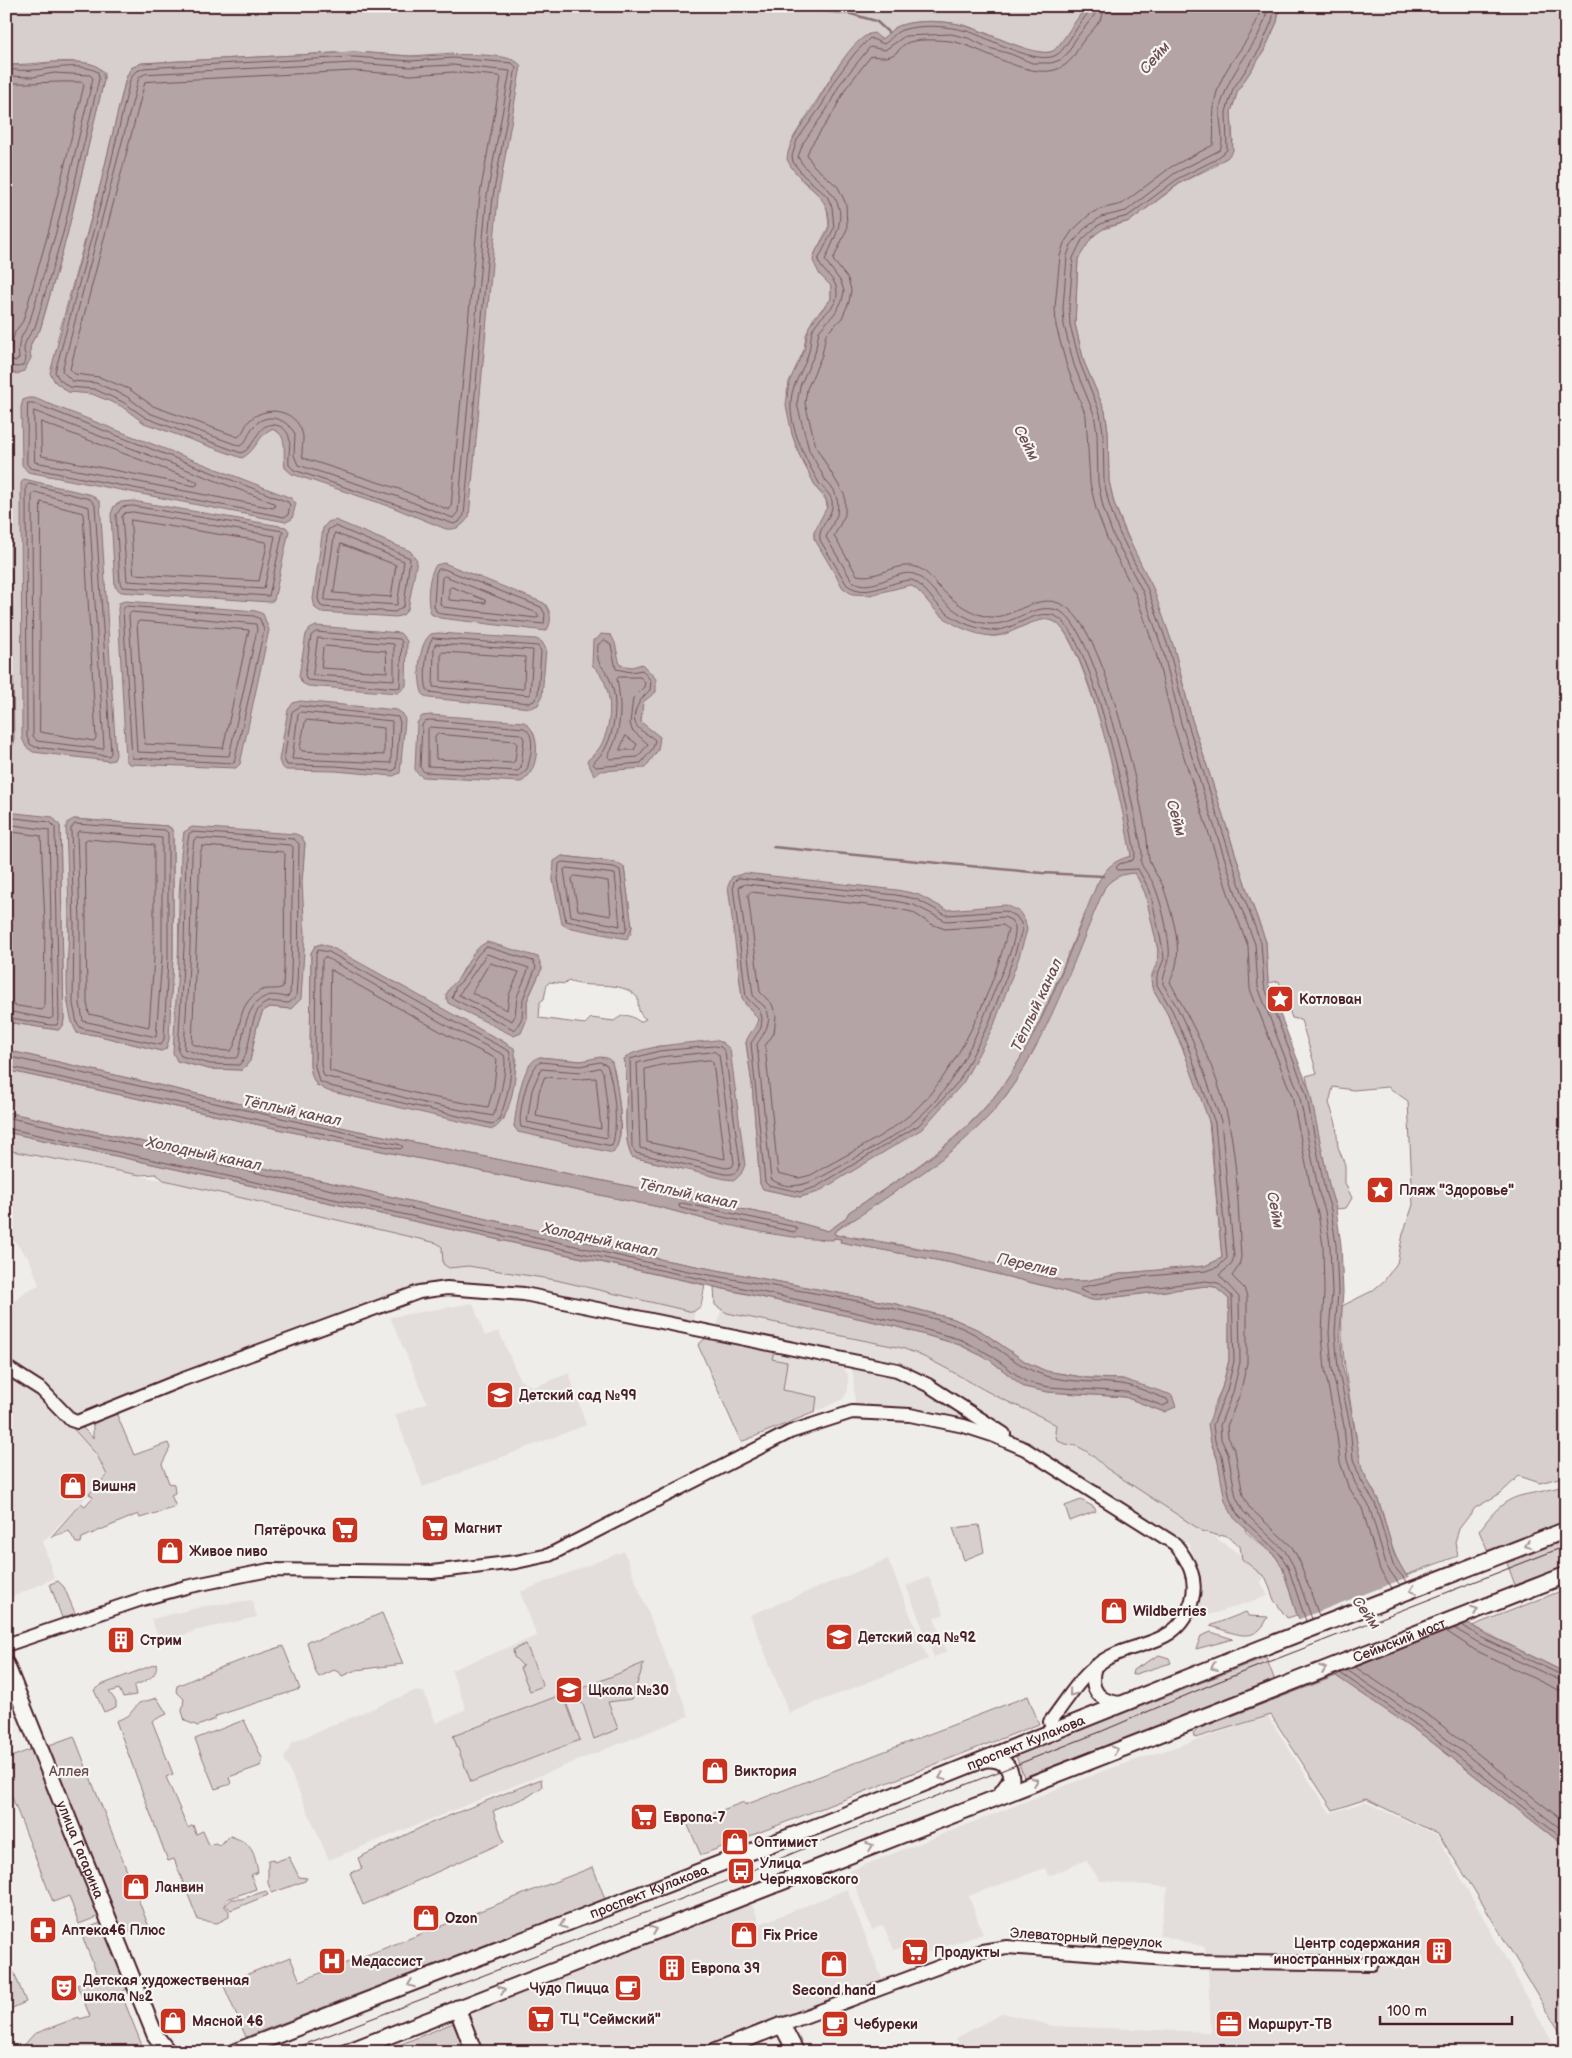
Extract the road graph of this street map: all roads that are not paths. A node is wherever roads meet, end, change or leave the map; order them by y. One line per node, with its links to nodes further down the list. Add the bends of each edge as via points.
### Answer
1 (6, 1367): 2 (street, via 42,1390 71,1420 77,1422 418,1292 464,1288 524,1294 604,1309 897,1370 935,1389)
2 (1025, 1450): 5 (street, via 992,1435 936,1419 910,1414 852,1412 790,1432 549,1555 432,1572 269,1570 139,1600); 7 (street, via 1175,1544 1193,1575 1194,1593 1189,1611 1179,1626 1165,1637)
3 (1566, 1530): 8 (main road, проспект Кулакова, one-way to 8)
4 (1566, 1575): 11 (main road, Сеймский мост, one-way to 4)
5 (6, 1645)
6 (6, 1664): 15 (main road, улица Гагарина)
7 (1096, 1666): 8 (street, via 1092,1676 1097,1693 1108,1701); 9 (street, one-way to 9)
8 (1125, 1703): 9 (main road, проспект Кулакова)
9 (1052, 1727): 10 (main road, проспект Кулакова)
10 (987, 1759): 11 (main road, via 1000,1760 1009,1769 1011,1780); 18 (main road, проспект Кулакова, one-way to 18)
11 (1001, 1794): 13 (main road, one-way to 11)
12 (1372, 1964): 14 (street, Элеваторный переулок, via 1193,1960 1007,1946 974,1954)
13 (457, 2008): 19 (main road); 20 (main road)
14 (782, 2025): 21 (main road); 22 (main road)
15 (155, 2035): 16 (main road); 17 (main road)
16 (158, 2052)
17 (168, 2052)
18 (234, 2052)
19 (347, 2052)
20 (474, 2052)
21 (714, 2052)
22 (796, 2052)

